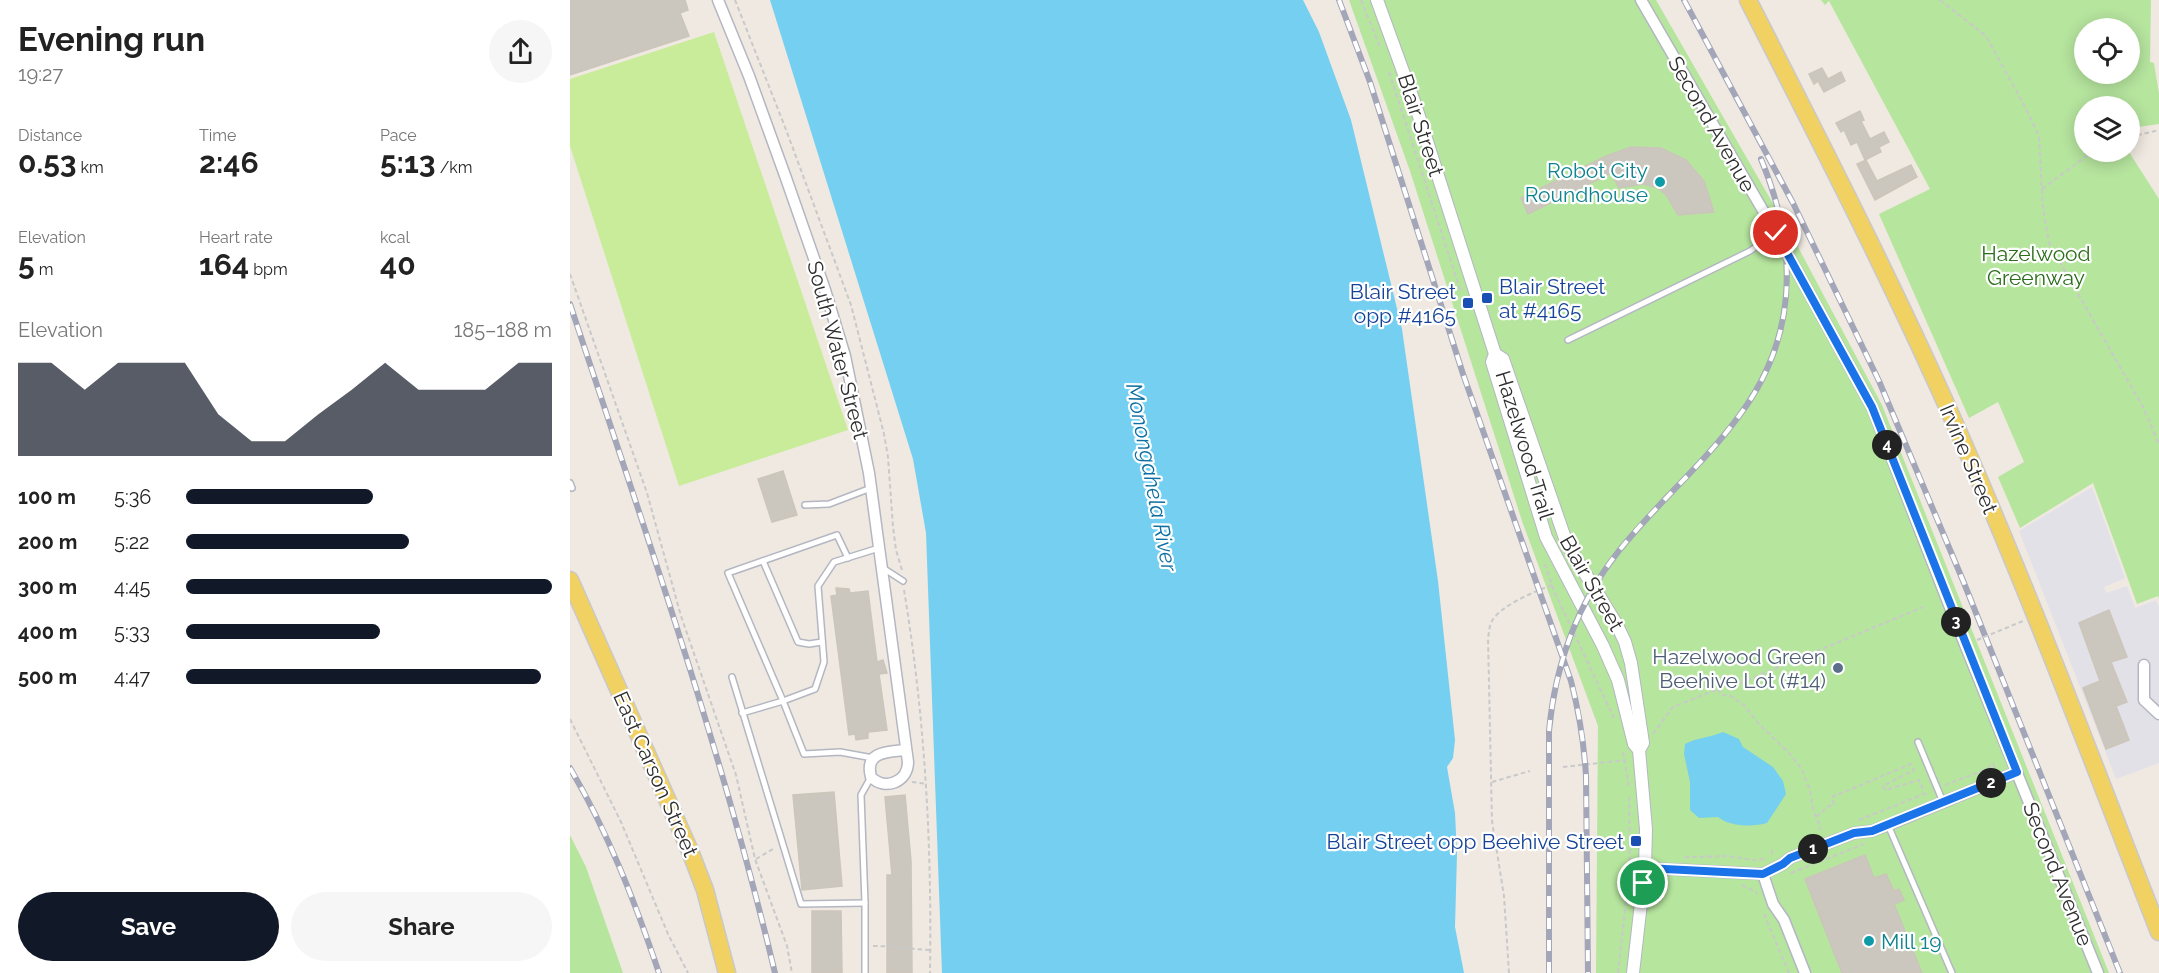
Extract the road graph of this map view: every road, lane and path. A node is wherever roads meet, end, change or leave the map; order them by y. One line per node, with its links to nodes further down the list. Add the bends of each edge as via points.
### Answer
1 (718, 0): 19 (street, South Water Street, via 825,290 852,388)
2 (1361, 0): 7 (path)
3 (1377, 0): 17 (street, Blair Street, via 1416,107)
4 (1641, 0): 13 (street, Second Avenue)
5 (1748, 0): 75 (main road, Irvine Street, via 1891,283 1969,456 2039,622)
6 (1940, 0): 12 (path, via 1986,36 2024,105 2039,136)
7 (1381, 51)
8 (1388, 70): 15 (path)
9 (2159, 130): 10 (path)
10 (2140, 135)
11 (2079, 162): 12 (path)
12 (2042, 190): 18 (path, via 2049,243 2143,407)
13 (1776, 233): 16 (lane, via 1750,251); 53 (street, Second Avenue, via 1872,407)
14 (570, 274): 67 (path, via 647,493 681,616 736,775)
15 (1461, 293)
16 (1568, 340)
17 (1495, 354): 26 (street, Blair Street, via 1492,362 1546,537); 47 (street, Blair Street, via 1503,359 1567,544 1625,642)
18 (2159, 444)
19 (871, 488): 20 (lane, via 829,504); 21 (street, South Water Street)
20 (805, 505)
21 (879, 548): 23 (lane); 25 (street, South Water Street)
22 (1543, 556): 29 (path)
23 (848, 558): 24 (lane, via 837,535); 35 (lane, via 834,562 818,586)
24 (762, 561): 35 (lane, via 798,642); 39 (lane, via 728,573)
25 (882, 567): 28 (lane); 46 (street, South Water Street)
26 (1565, 577): 29 (path); 47 (street, Blair Street, via 1603,646 1618,680 1634,744)
27 (570, 580): 79 (main road, East Carson Street, via 690,851 705,890)
28 (903, 581)
29 (1552, 585): 43 (path); 55 (path, via 1538,589 1491,621 1488,638)
30 (1923, 607): 38 (path)
31 (1964, 609): 33 (path)
32 (2023, 621): 34 (path, bridge)
33 (1971, 626)
34 (1977, 640)
35 (822, 642): 39 (lane, via 824,662 815,689)
36 (2144, 665): 41 (street, via 2144,700)
37 (732, 677): 40 (lane)
38 (1718, 689): 47 (path, via 1673,707); 60 (path, via 1721,695 1731,696 1744,705 1801,768)
39 (783, 701): 40 (lane); 48 (lane, via 804,754 840,752)
40 (742, 713): 64 (lane)
41 (2159, 714)
42 (570, 719): 78 (path)
43 (1614, 719)
44 (1917, 742): 58 (lane)
45 (1623, 749): 49 (path)
46 (906, 750): 48 (street); 54 (street, South Water Street, via 908,768 904,777 887,783)
47 (1643, 750): 49 (path); 68 (street, Blair Street)
48 (874, 758): 54 (street, via 869,766)
49 (1625, 760): 51 (path); 84 (path, via 1631,820 1630,865)
50 (1993, 764): 58 (path)
51 (1563, 767)
52 (1530, 771): 55 (path)
53 (2017, 772): 59 (street); 89 (street, Second Avenue)
54 (871, 777): 73 (lane, via 861,795)
55 (1492, 782): 83 (path, via 1492,821 1504,896)
56 (927, 784): 77 (path)
57 (1923, 789): 60 (path, via 1919,780 1885,790 1883,786 1914,770 1911,764 1832,797 1834,804)
58 (1937, 789): 59 (lane); 61 (path)
59 (1943, 802): 63 (street)
60 (1816, 817): 62 (path)
61 (1852, 823)
62 (1821, 830)
63 (1890, 830): 69 (street, via 1854,833 1790,858); 70 (path); 88 (lane)
64 (782, 844): 67 (path); 73 (lane, via 801,904)
65 (1778, 852): 66 (path, via 1753,860)
66 (1683, 857)
67 (755, 859): 80 (path, via 787,946)
68 (1645, 868): 69 (street); 85 (street, Blair Street)
69 (1763, 874): 87 (street)
70 (1785, 875)
71 (1750, 889): 72 (path)
72 (1760, 902)
73 (865, 903): 76 (lane)
74 (1764, 913): 86 (path)
75 (2159, 932)
76 (864, 946): 77 (path); 81 (lane)
77 (931, 950): 82 (path)
78 (688, 973)
79 (727, 973)
80 (792, 973)
81 (865, 973)
82 (930, 973)
83 (1509, 973)
84 (1618, 973)
85 (1633, 973)
86 (1789, 973)
87 (1804, 973)
88 (1952, 973)
89 (2098, 973)

